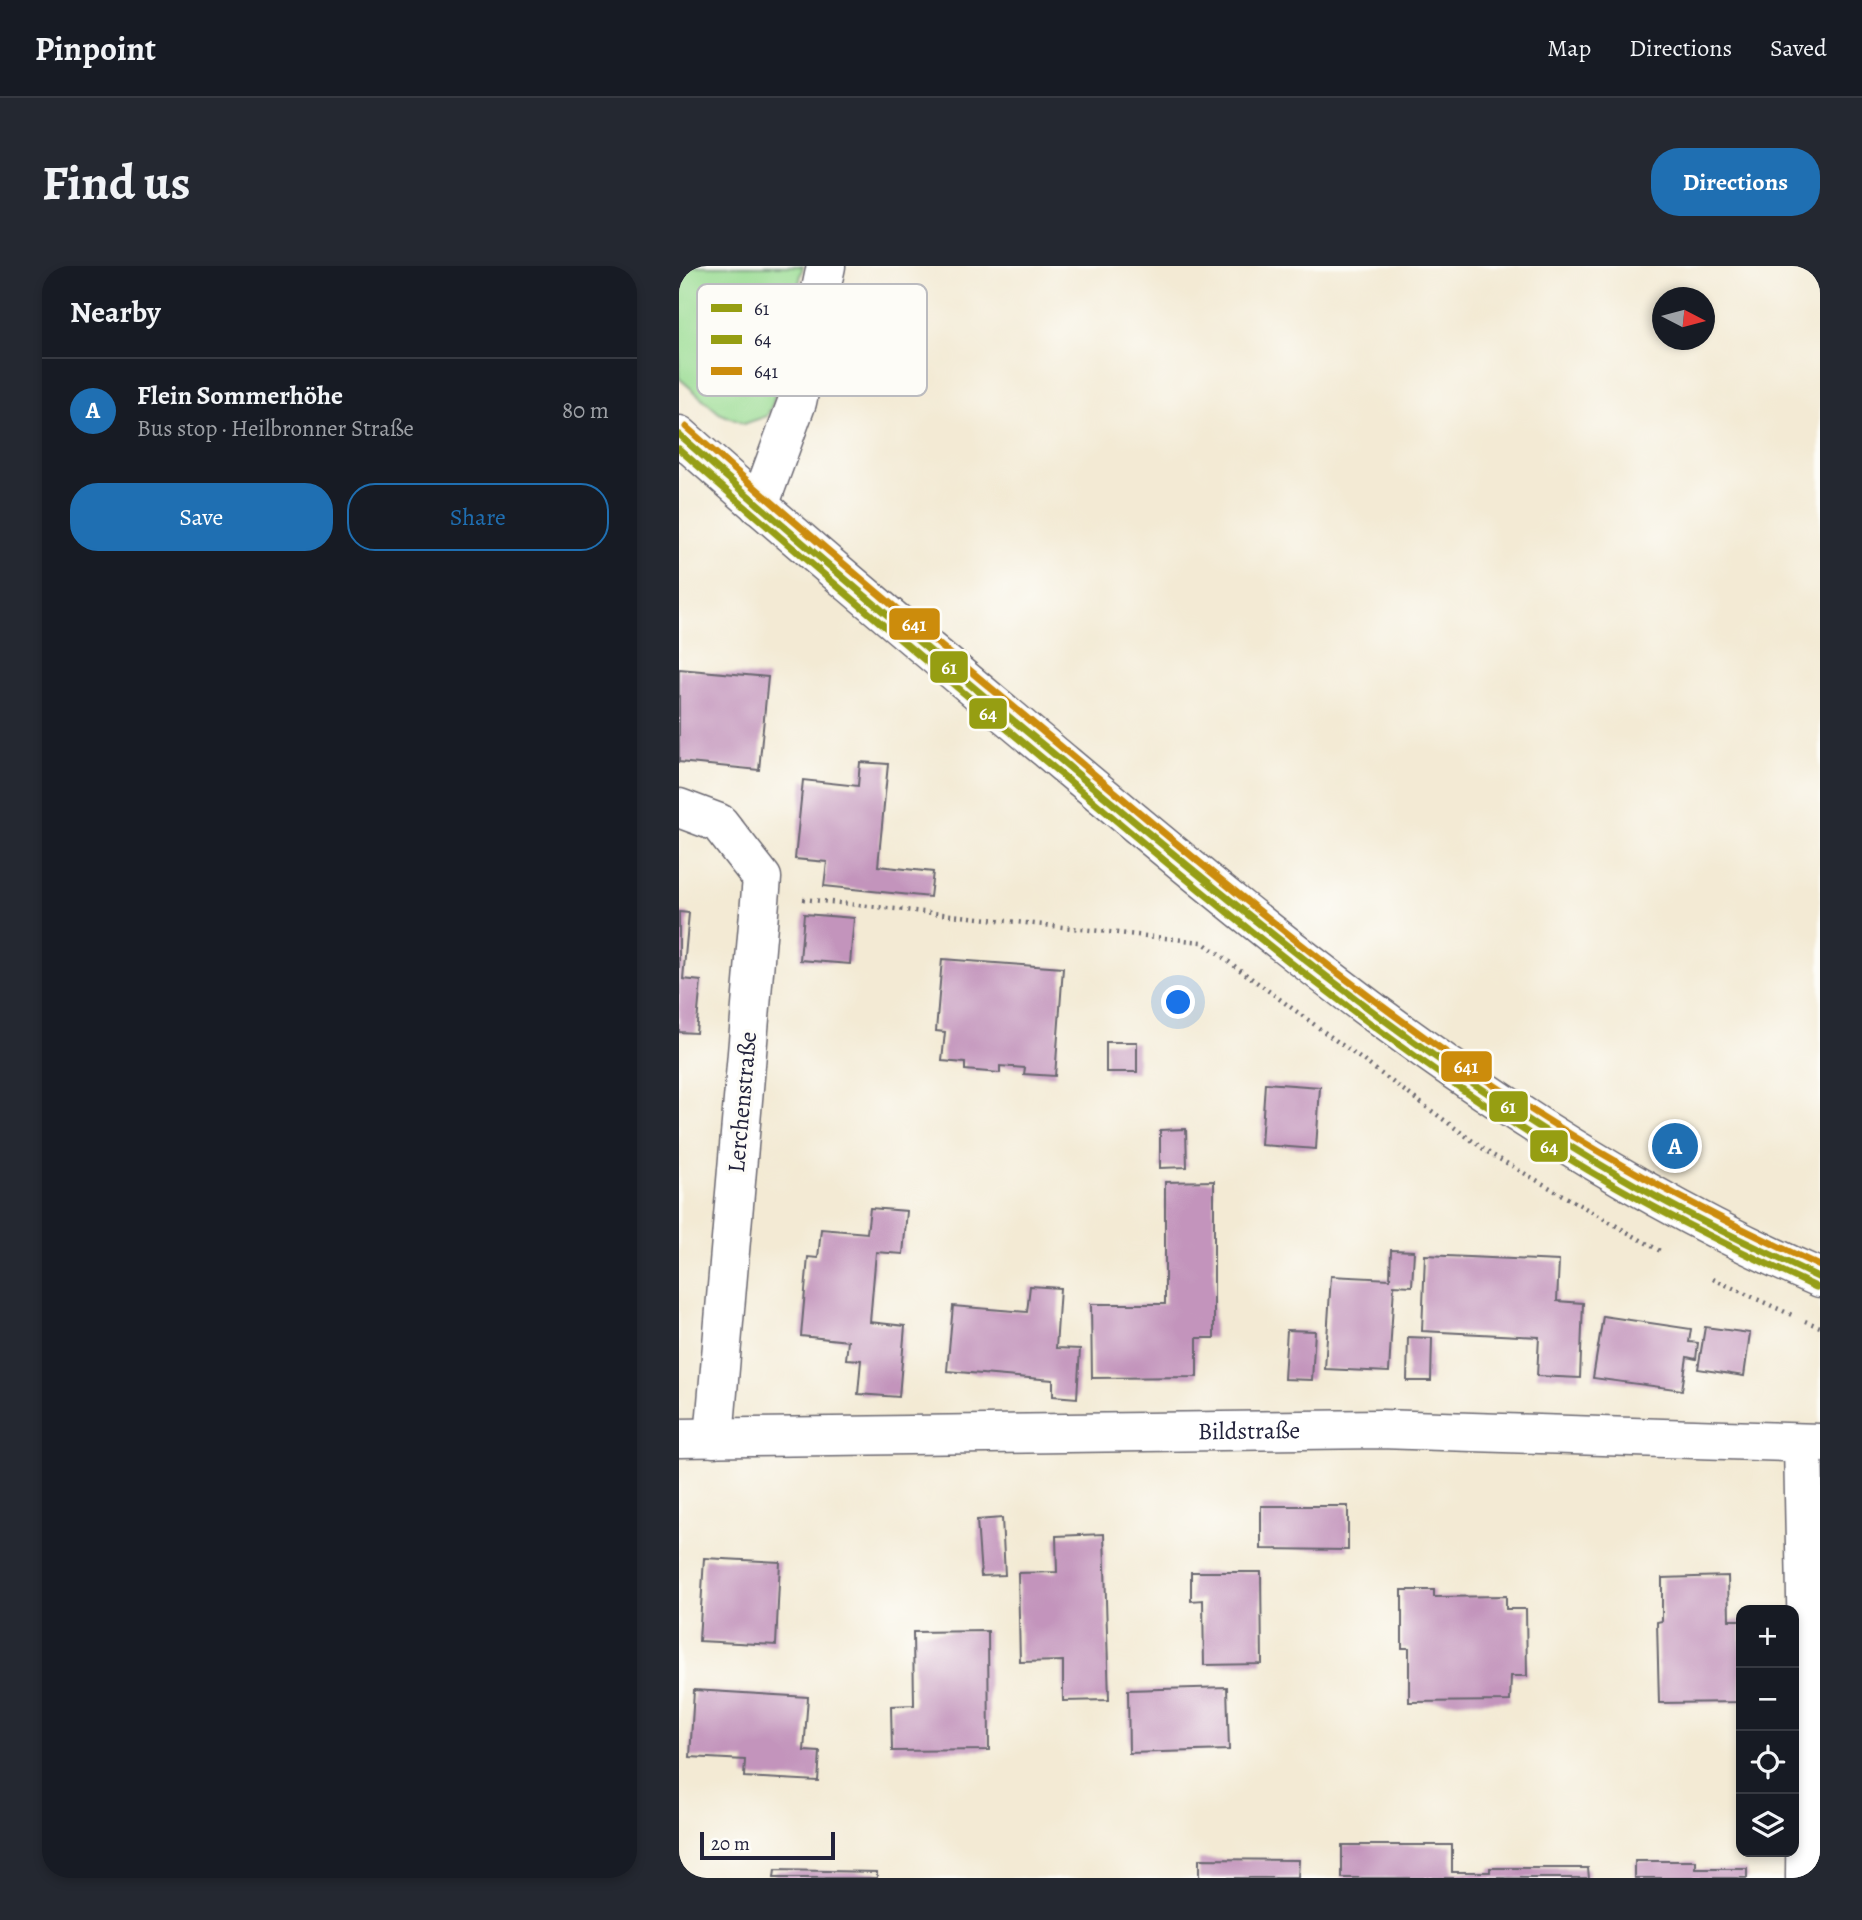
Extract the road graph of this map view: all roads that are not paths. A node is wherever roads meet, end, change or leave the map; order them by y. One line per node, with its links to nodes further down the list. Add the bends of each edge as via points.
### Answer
1 (826, 266): 2 (street)
2 (822, 284)
3 (798, 396): 5 (street)
4 (679, 435): 5 (street)
5 (759, 506): 7 (street, via 1247,917 1457,1071 1627,1182)
6 (679, 808): 8 (street, Lerchenstraße, via 719,823 762,878)
7 (1820, 1278)
8 (697, 1438): 9 (street, Bildstraße, via 1380,1429)
9 (1812, 1444): 10 (street)
10 (1805, 1878)

